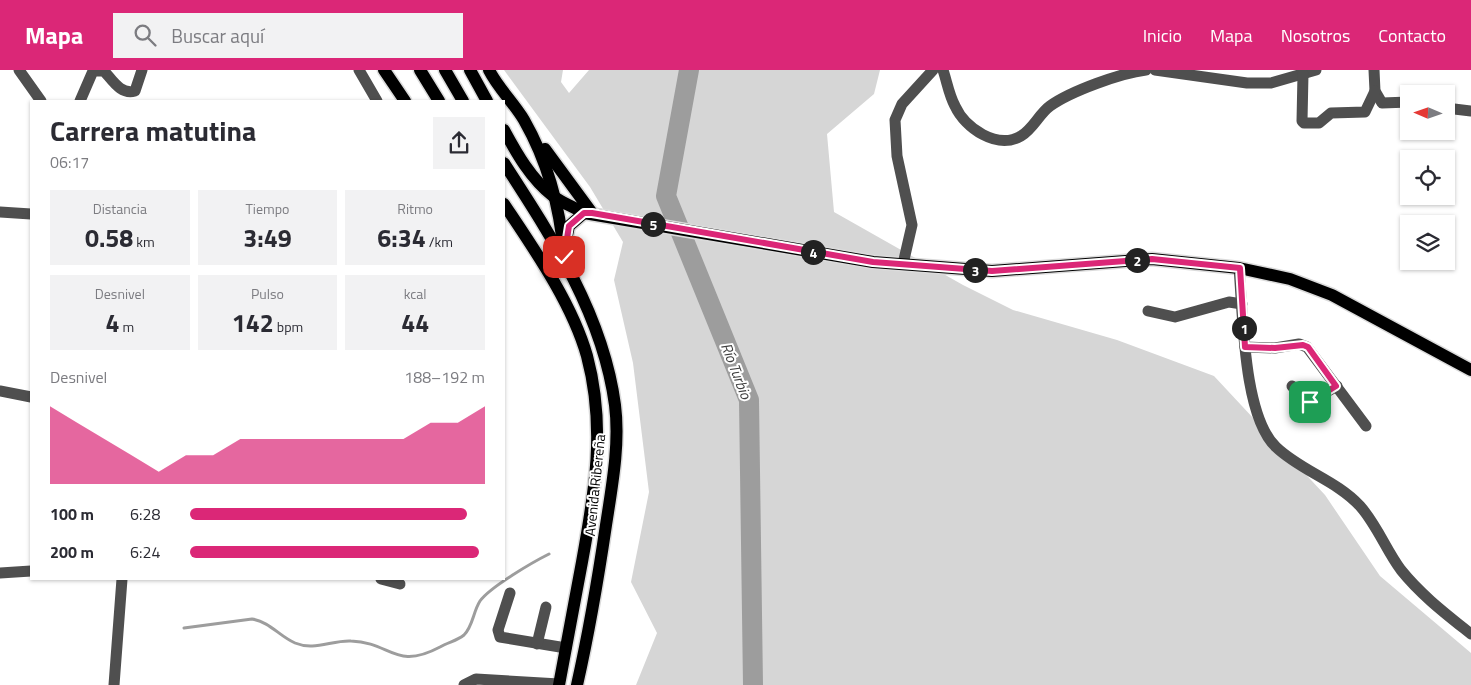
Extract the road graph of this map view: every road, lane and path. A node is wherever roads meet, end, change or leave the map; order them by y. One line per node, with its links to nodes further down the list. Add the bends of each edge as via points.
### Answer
1 (19, 70): 17 (street)
2 (142, 70): 18 (street, via 139,85 128,93 104,72 93,71)
3 (359, 70): 19 (street)
4 (384, 70): 20 (main road)
5 (420, 70): 21 (main road)
6 (444, 70): 22 (main road)
7 (470, 70): 23 (main road)
8 (489, 70): 27 (main road)
9 (933, 70): 38 (street, via 902,104 895,120 897,156 912,225)
10 (943, 70): 11 (street, via 954,106 963,120 992,139 1010,140 1025,133 1050,106 1114,78)
11 (1146, 70)
12 (1155, 70): 15 (street, via 1247,83 1272,83)
13 (1316, 70): 15 (street)
14 (1374, 70): 16 (street)
15 (1303, 74): 16 (street, via 1304,123 1319,123 1331,112 1365,112)
16 (1375, 91): 24 (street, via 1384,104)
17 (40, 100)
18 (80, 100)
19 (376, 100)
20 (404, 100)
21 (438, 100)
22 (462, 100)
23 (486, 100)
24 (1400, 103)
25 (1455, 109): 26 (street)
26 (1471, 111)
27 (523, 119): 30 (main road, via 551,179); 33 (main road)
28 (505, 132): 30 (main road, via 535,179)
29 (505, 165): 37 (main road, Avenida Ribereña)
30 (555, 197): 33 (main road); 37 (main road)
31 (505, 206): 36 (main road, Avenida Ribereña)
32 (0, 212): 34 (street)
33 (590, 213): 37 (main road, via 569,226); 38 (main road, via 873,262)
34 (30, 214)
35 (505, 221): 36 (main road)
36 (538, 257): 58 (main road, Avenida Ribereña, via 571,314 587,356 597,403 599,444 593,505)
37 (564, 257): 62 (main road, Avenida Ribereña, via 600,344 615,406 616,454 610,505)
38 (903, 264): 39 (main road, via 992,271 1152,259)
39 (1240, 268): 40 (street); 43 (main road, via 1290,278 1332,296)
40 (1242, 304): 41 (street, via 1229,302 1175,317); 42 (street)
41 (1148, 311)
42 (1245, 347): 45 (street, via 1308,347); 56 (street, via 1257,416 1265,436 1289,458 1334,484 1360,506 1400,569 1419,591)
43 (1471, 370)
44 (1292, 386): 45 (street, via 1307,403)
45 (1336, 386): 48 (street)
46 (0, 391): 47 (street)
47 (30, 397)
48 (1366, 426)
49 (30, 571): 50 (street)
50 (0, 573)
51 (122, 580): 59 (street)
52 (385, 580): 53 (street)
53 (400, 584)
54 (510, 593): 57 (street, via 498,630 500,637)
55 (546, 607): 57 (street)
56 (1471, 634)
57 (537, 644): 58 (street)
58 (566, 648): 61 (main road, Avenida Ribereña)
59 (114, 685)
60 (464, 685): 61 (street, via 476,679)
61 (559, 685)
62 (577, 685)

